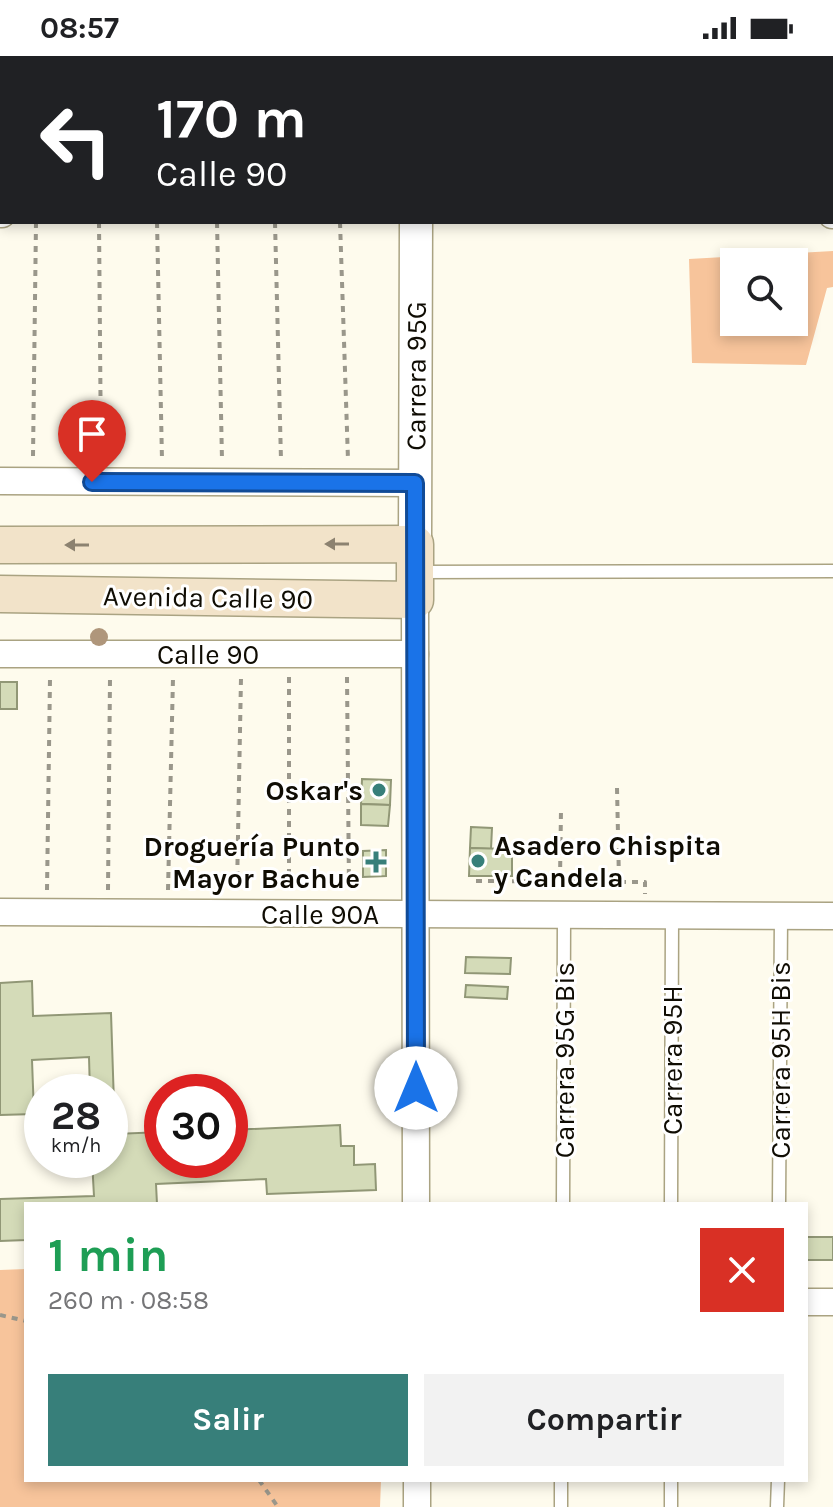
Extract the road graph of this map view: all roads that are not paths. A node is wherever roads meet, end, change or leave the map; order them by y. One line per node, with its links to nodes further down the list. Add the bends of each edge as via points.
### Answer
1 (416, 224): 3 (street, Carrera 95G)
2 (0, 481): 3 (street)
3 (415, 483): 6 (street, Carrera 95G)
4 (0, 545): 6 (main road, Avenida Calle 90, one-way to 4)
5 (833, 571): 6 (lane)
6 (415, 572): 7 (main road, Avenida Calle 90); 9 (street, Carrera 95G)
7 (0, 594)
8 (0, 654): 9 (street, Calle 90)
9 (415, 654): 11 (street, Carrera 95G)
10 (0, 912): 11 (street, Calle 90A)
11 (416, 915): 12 (street, Calle 90A); 16 (street, Carrera 95G)
12 (564, 916): 13 (street, Calle 90A); 17 (lane, Carrera 95G Bis)
13 (672, 916): 14 (street, Calle 90A); 18 (lane, Carrera 95H)
14 (781, 916): 15 (street, Calle 90A); 19 (lane, Carrera 95H Bis)
15 (833, 916)
16 (416, 1202)
17 (563, 1202)
18 (671, 1202)
19 (779, 1202)
20 (808, 1302): 21 (street)
21 (833, 1302)
22 (417, 1482): 26 (street)
23 (561, 1482): 27 (lane)
24 (671, 1482): 28 (lane)
25 (778, 1482): 29 (lane)
26 (417, 1507)
27 (561, 1507)
28 (671, 1507)
29 (777, 1507)

